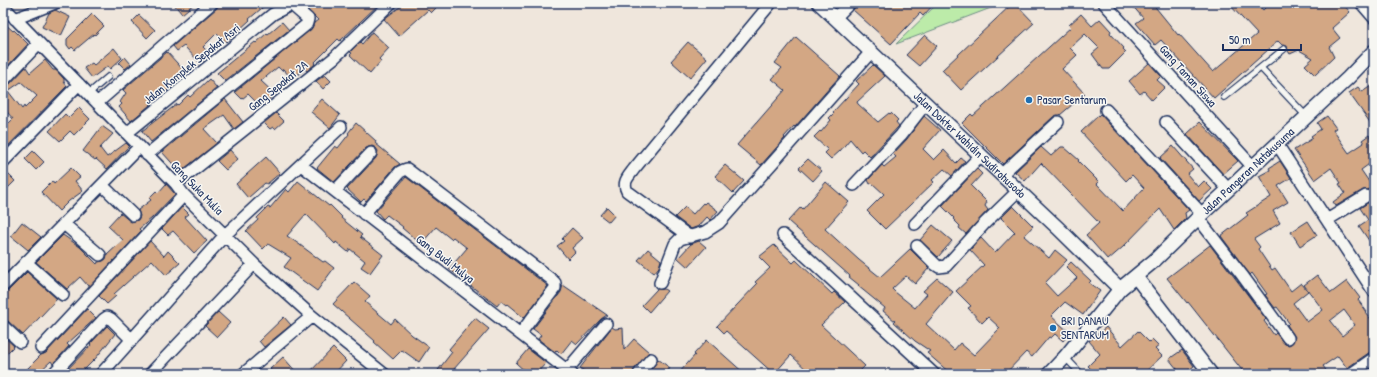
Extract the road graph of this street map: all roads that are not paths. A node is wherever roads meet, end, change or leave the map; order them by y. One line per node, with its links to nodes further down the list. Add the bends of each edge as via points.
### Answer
1 (55, 3): 13 (street)
2 (212, 3): 24 (street)
3 (391, 3): 41 (street, Gang Sepakat 2A, via 334,58)
4 (771, 3): 57 (street, via 624,183 627,191)
5 (819, 3): 11 (street, Jalan Dokter Wahidin Sudirohusodo)
6 (850, 3): 11 (street)
7 (1104, 3): 39 (street, Gang Taman Siswa)
8 (1360, 3): 12 (street)
9 (293, 4): 31 (street, Jalan Komplek Sepakat Asri, via 273,14); 35 (street, via 308,19 308,23)
10 (3, 6): 13 (street, Gang Suka Mulia)
11 (835, 18): 17 (street, Jalan Dokter Wahidin Sudirohusodo)
12 (1374, 18)
13 (15, 19): 14 (street, Gang Suka Mulia)
14 (39, 43): 20 (street); 21 (street, Gang Suka Mulia)
15 (1284, 49): 18 (lane)
16 (1374, 51): 27 (street, Jalan Pangeran Natakusuma)
17 (871, 52): 25 (street, Jalan Dokter Wahidin Sudirohusodo); 57 (street, via 719,223 705,232)
18 (1260, 68): 23 (lane); 27 (lane)
19 (108, 77): 22 (lane)
20 (3, 81)
21 (79, 84): 22 (street, Gang Suka Mulia); 37 (street)
22 (88, 94): 24 (street, Gang Suka Mulia)
23 (1224, 97)
24 (97, 103): 31 (street, Gang Suka Mulia)
25 (926, 103): 36 (street, Jalan Dokter Wahidin Sudirohusodo); 42 (street, via 901,135)
26 (1106, 110): 51 (street)
27 (1306, 116): 32 (street, Jalan Pangeran Natakusuma)
28 (1058, 122): 40 (street)
29 (1166, 122): 44 (street)
30 (341, 127): 38 (street)
31 (127, 133): 33 (street, Gang Suka Mulia)
32 (1277, 144): 39 (street, Jalan Pangeran Natakusuma); 52 (street)
33 (139, 147): 35 (street, Gang Suka Mulia); 43 (street)
34 (371, 153): 46 (street)
35 (147, 155): 41 (street, Gang Suka Mulia)
36 (981, 155): 40 (street, Jalan Dokter Wahidin Sudirohusodo); 54 (street)
37 (3, 162)
38 (301, 165): 46 (street, Gang Budi Mulya); 55 (street)
39 (1253, 166): 44 (street, Jalan Pangeran Natakusuma)
40 (1002, 174): 45 (street, Jalan Dokter Wahidin Sudirohusodo)
41 (176, 184): 47 (street, Gang Suka Mulia)
42 (854, 185)
43 (102, 186): 50 (street); 53 (street)
44 (1228, 189): 51 (street, Jalan Pangeran Natakusuma)
45 (1019, 190): 58 (street, via 946,266 936,265); 66 (street, Jalan Dokter Wahidin Sudirohusodo)
46 (335, 192): 49 (street, Gang Budi Mulya)
47 (184, 195): 55 (street, Gang Suka Mulia); 76 (street)
48 (1366, 196): 52 (street)
49 (364, 214): 72 (street, Gang Budi Mulya); 72 (street, via 400,172 407,169 539,269 555,283 555,288)
50 (132, 215)
51 (1200, 216): 62 (street, Jalan Pangeran Natakusuma); 73 (street)
52 (1327, 220): 63 (street)
53 (64, 224): 59 (street); 60 (street)
54 (915, 224)
55 (224, 235): 61 (street, Gang Suka Mulia); 74 (street)
56 (783, 235): 87 (street)
57 (690, 237): 64 (street, via 680,239 675,244)
58 (917, 246)
59 (100, 255)
60 (26, 262): 65 (street); 68 (street)
61 (254, 264): 69 (street, Gang Suka Mulia); 83 (street)
62 (1136, 277): 66 (street, Jalan Pangeran Natakusuma); 90 (street)
63 (1370, 278): 67 (street)
64 (660, 283)
65 (3, 286)
66 (1120, 289): 77 (street, Jalan Pangeran Natakusuma)
67 (1374, 292)
68 (63, 296)
69 (312, 316): 84 (street); 85 (street, Gang Suka Mulia)
70 (606, 324): 80 (street)
71 (3, 326): 75 (street)
72 (520, 334): 80 (street, Gang Budi Mulya)
73 (1288, 338)
74 (132, 340): 81 (street, via 112,319 104,319); 82 (street)
75 (20, 342)
76 (41, 348)
77 (1065, 357): 88 (street, Jalan Pangeran Natakusuma); 89 (lane)
78 (1374, 358): 91 (street)
79 (650, 359): 86 (street)
80 (570, 372)
81 (53, 374)
82 (101, 374)
83 (150, 374)
84 (243, 374)
85 (383, 374)
86 (639, 374)
87 (934, 374)
88 (1049, 374)
89 (1081, 374)
90 (1211, 374)
91 (1351, 374)

